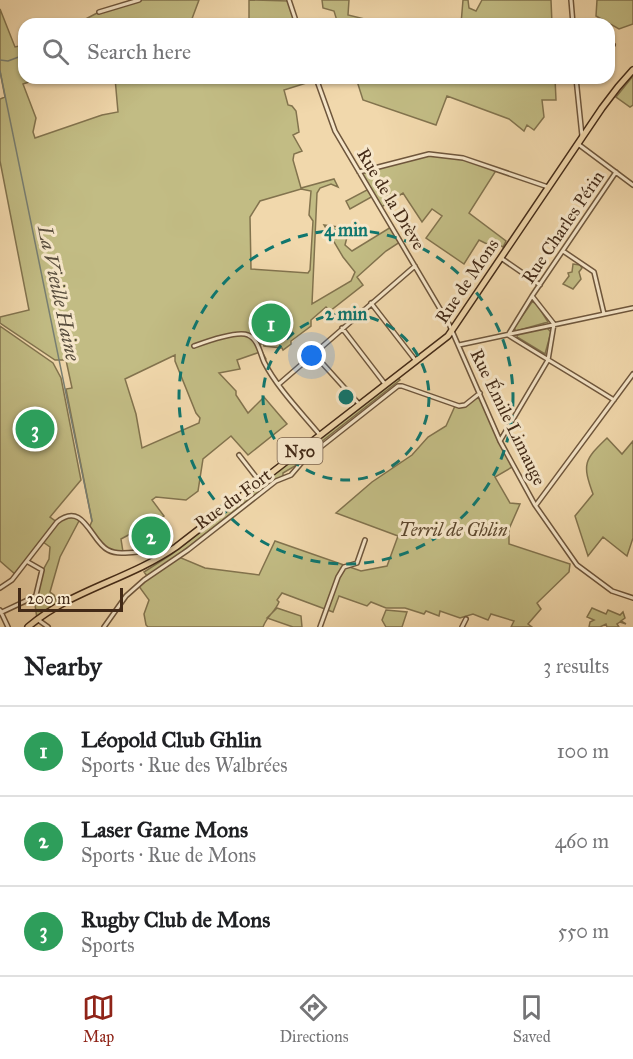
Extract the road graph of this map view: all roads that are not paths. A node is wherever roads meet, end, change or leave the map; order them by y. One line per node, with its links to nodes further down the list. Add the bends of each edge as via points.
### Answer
1 (139, 0): 4 (street)
2 (290, 0): 5 (street)
3 (571, 0): 6 (street)
4 (99, 12)
5 (295, 18)
6 (572, 18)
7 (633, 70): 10 (main road, Rue de Mons / N50)
8 (318, 84): 12 (street, Rue de la Drève, via 335,131)
9 (576, 84): 10 (street)
10 (583, 137): 11 (main road, Rue de Mons / N50)
11 (578, 144): 13 (street); 15 (main road, Rue de Mons / N50)
12 (359, 172): 15 (street, via 429,154 472,160); 18 (street, Rue de la Drève)
13 (616, 172): 14 (street); 16 (street, Rue Charles Périn)
14 (633, 185)
15 (549, 187): 17 (main road, Rue de Mons / N50)
16 (563, 251): 19 (street, Rue Charles Périn); 23 (street, via 594,272)
17 (501, 258): 19 (street); 26 (main road, Rue de Mons / N50)
18 (415, 266): 21 (street); 26 (street, Rue de la Drève)
19 (540, 285): 20 (street, Rue Charles Périn)
20 (532, 297): 24 (street); 27 (street, Rue Charles Périn)
21 (371, 303): 25 (street); 32 (street)
22 (633, 308): 23 (street)
23 (604, 314): 24 (street)
24 (554, 324): 27 (street); 31 (street)
25 (342, 328): 30 (street); 35 (street)
26 (450, 333): 28 (street); 32 (main road, Rue de Mons / N50)
27 (508, 335): 28 (street); 31 (street)
28 (459, 345): 36 (street, Rue Émile Limauge)
29 (194, 346): 34 (street, via 248,335)
30 (314, 354): 34 (street); 38 (street)
31 (548, 360): 37 (street); 40 (street)
32 (416, 362): 35 (main road, Rue de Mons / N50)
33 (633, 374): 37 (street)
34 (279, 384): 39 (street)
35 (386, 385): 38 (main road, Rue de Mons / N50)
36 (480, 393): 40 (street, Rue Émile Limauge); 55 (street, Rue du Fort, via 459,406 398,386 303,461 291,475 276,481 144,580 126,596)
37 (614, 400): 43 (street)
38 (360, 405): 39 (main road, Rue de Mons / N50)
39 (320, 435): 42 (main road, Rue de Mons / N50)
40 (500, 441): 43 (street, Rue Émile Limauge)
41 (239, 455): 42 (street)
42 (260, 482): 45 (main road, Rue de Mons / N50)
43 (536, 505): 48 (street, Rue Émile Limauge, via 577,565 609,590)
44 (365, 540): 56 (street, via 357,562 344,567 338,577)
45 (166, 554): 46 (street, via 110,551 85,523 69,516 57,522); 50 (main road, Rue de Mons / N50, via 60,604)
46 (27, 561): 47 (street); 49 (street, via 42,570 36,595)
47 (0, 588)
48 (633, 598)
49 (0, 612): 52 (street)
50 (37, 619): 53 (main road, N50); 54 (street)
51 (466, 620): 57 (street)
52 (8, 627)
53 (28, 627)
54 (48, 627)
55 (104, 627)
56 (320, 627)
57 (462, 627)

